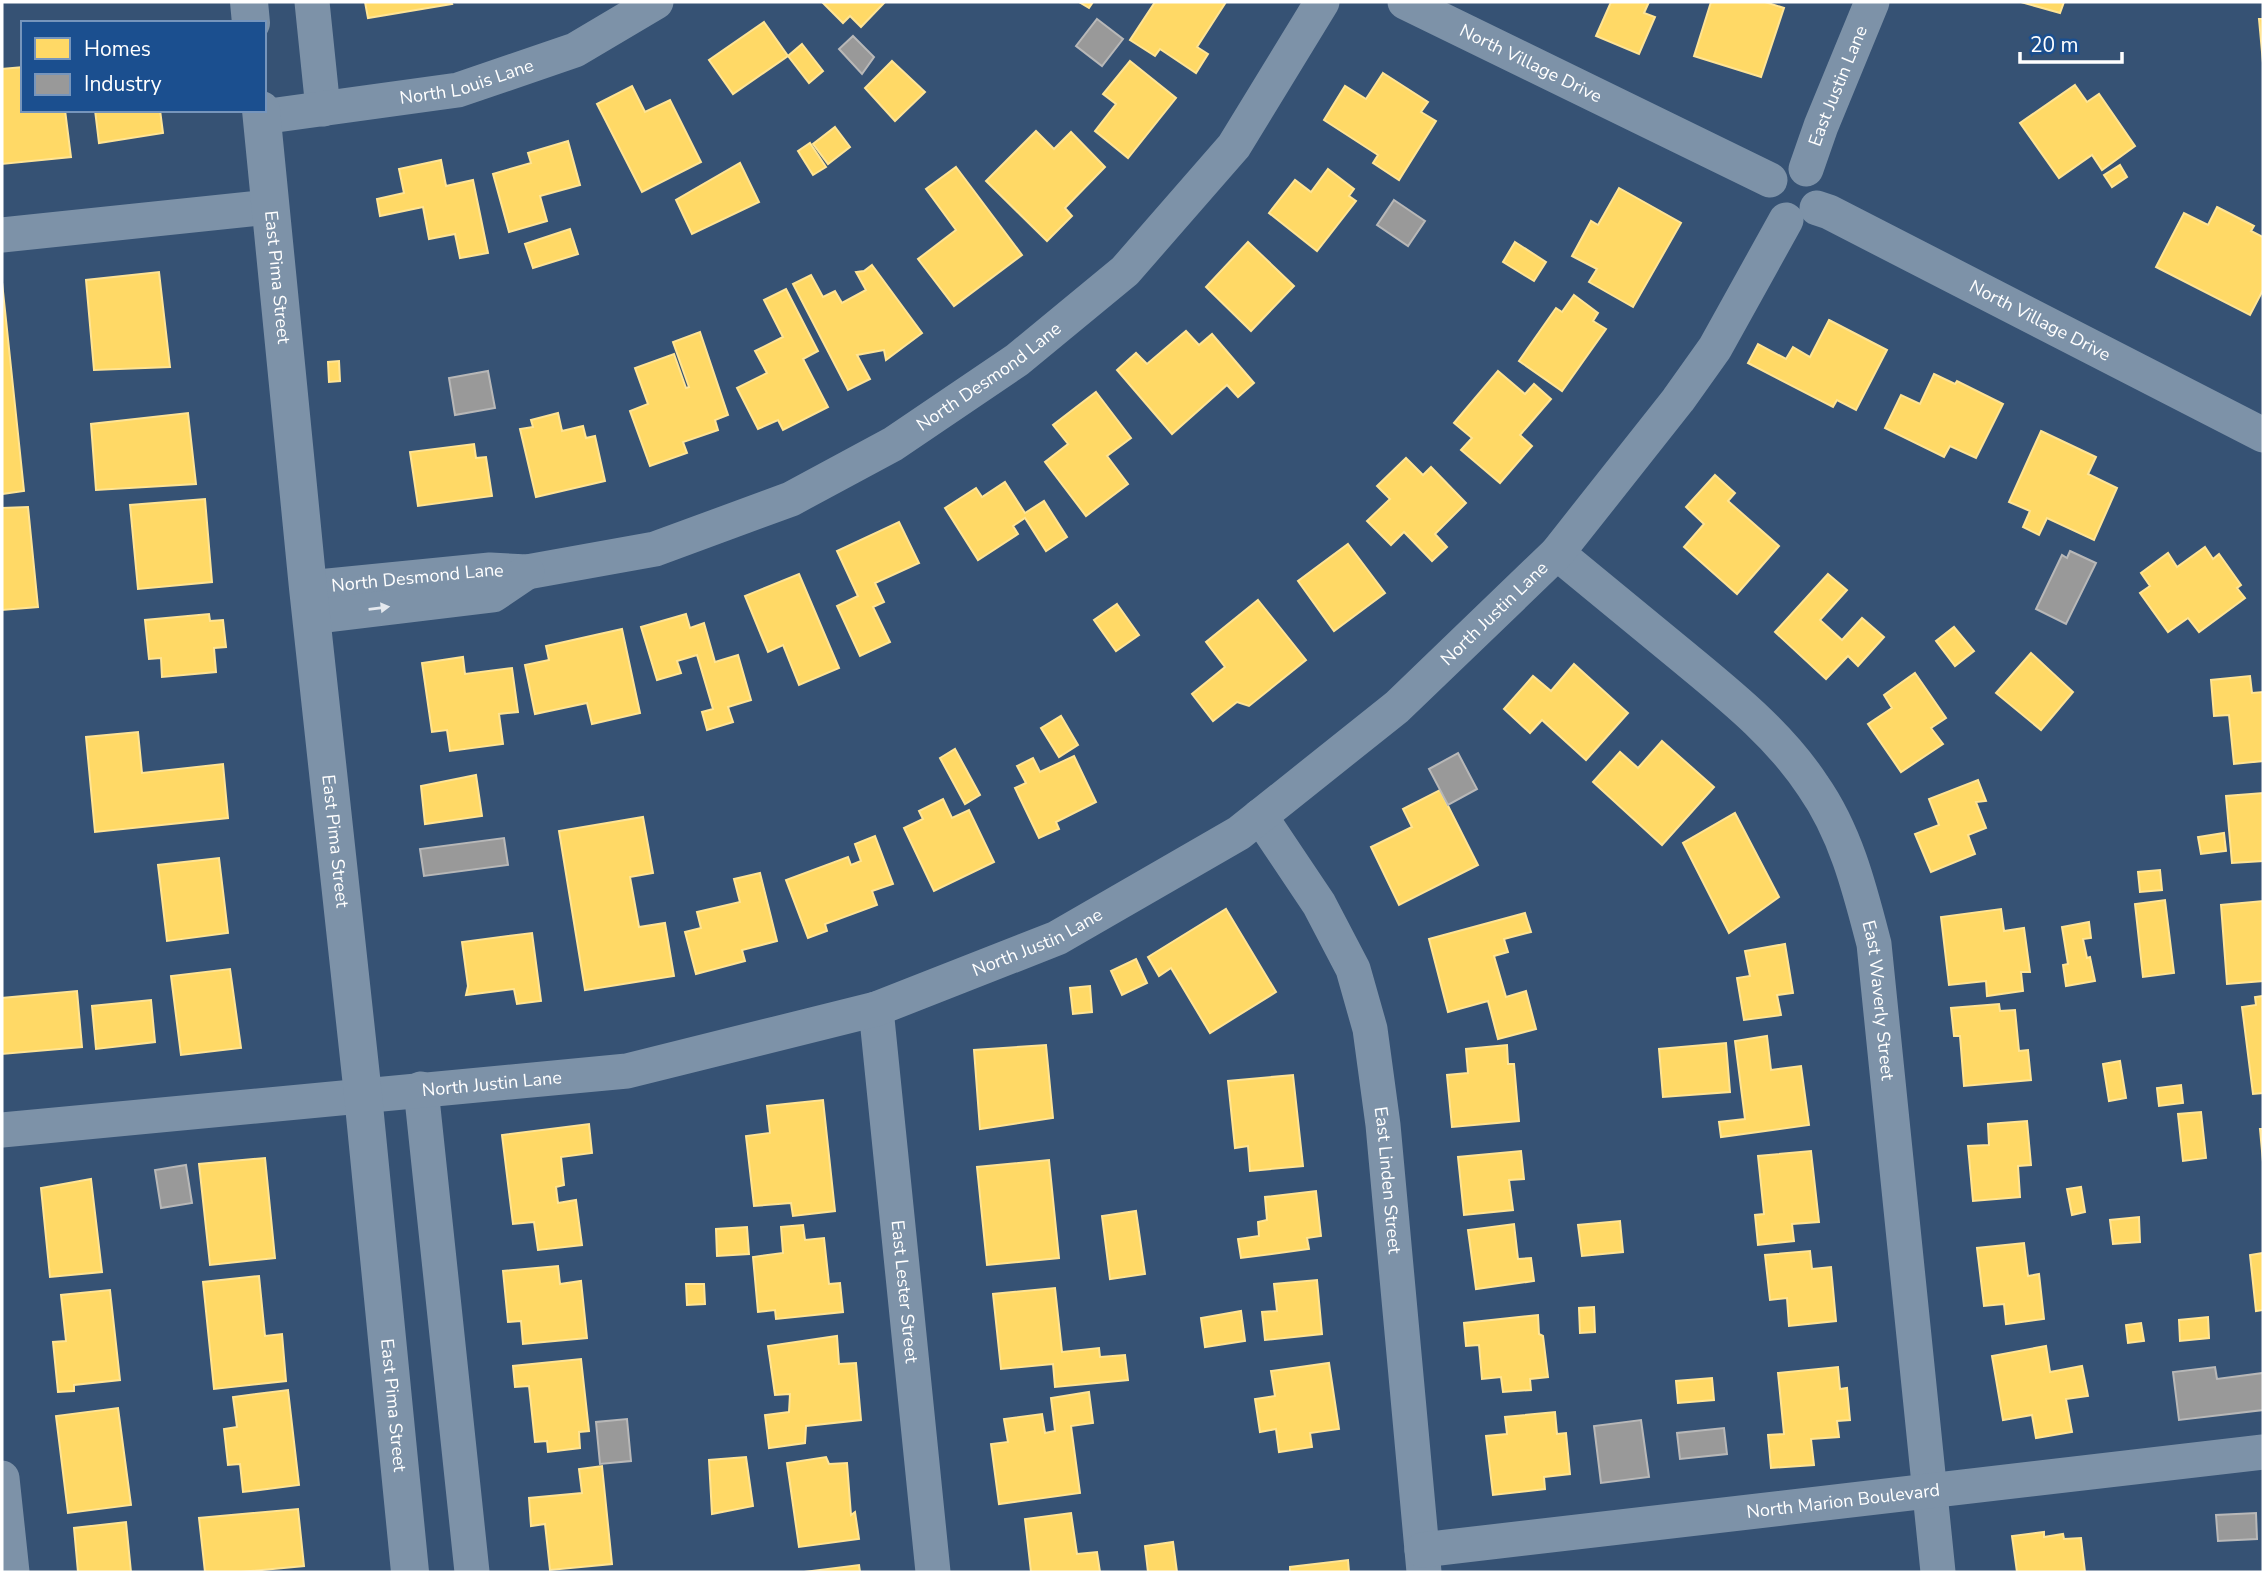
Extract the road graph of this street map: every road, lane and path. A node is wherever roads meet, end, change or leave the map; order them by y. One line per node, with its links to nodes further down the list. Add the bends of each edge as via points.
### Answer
1 (249, 2): 7 (street)
2 (312, 2): 8 (street)
3 (656, 2): 8 (street, North Louis Lane, via 575,50 458,90)
4 (1322, 2): 17 (street, North Desmond Lane, via 1234,146 1125,271 1017,360 893,444 792,499 655,549 527,572 490,570)
5 (1405, 2): 11 (street, North Village Drive)
6 (1872, 2): 10 (street, East Justin Lane)
7 (251, 21)
8 (323, 109): 9 (street, North Louis Lane)
9 (261, 114): 12 (street, East Pima Street)
10 (1806, 169): 11 (street, via 1788,166); 13 (street, via 1818,182 1821,199)
11 (1770, 180): 13 (street, via 1768,201 1778,216)
12 (271, 207): 14 (street); 17 (street, East Pima Street)
13 (1801, 214): 15 (street, North Village Drive, via 1829,212); 16 (street, North Justin Lane, via 1678,400)
14 (2, 235)
15 (2263, 435)
16 (1557, 553): 18 (street, North Justin Lane, via 1397,707); 25 (street, East Waverly Street, via 1778,740 1814,786 1858,880 1874,944)
17 (310, 603): 21 (street, East Pima Street)
18 (1260, 816): 19 (street, North Justin Lane, via 1239,833 1057,938); 26 (street, East Linden Street, via 1319,904 1353,969 1370,1029)
19 (876, 1009): 20 (street, North Justin Lane, via 627,1071); 30 (street, East Lester Street)
20 (421, 1090): 21 (street, North Justin Lane); 29 (street)
21 (363, 1095): 22 (street, North Justin Lane); 28 (street, East Pima Street)
22 (2, 1130)
23 (2263, 1452): 25 (street, North Marion Boulevard)
24 (2, 1478): 27 (street)
25 (1930, 1492): 26 (street, North Marion Boulevard); 31 (street, East Waverly Street)
26 (1423, 1561)
27 (12, 1572)
28 (410, 1572)
29 (472, 1572)
30 (933, 1572)
31 (1938, 1572)

